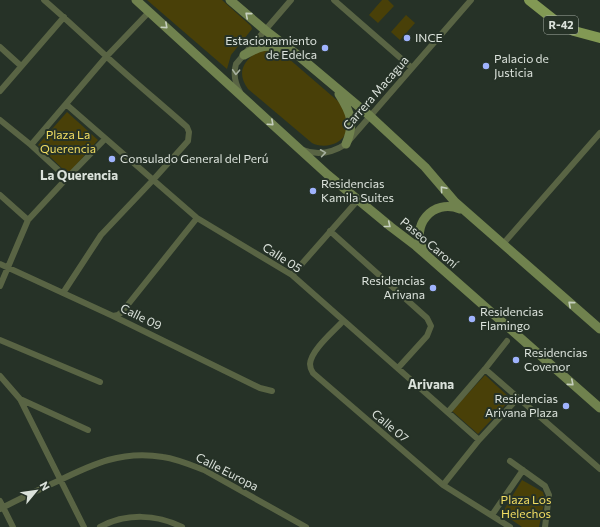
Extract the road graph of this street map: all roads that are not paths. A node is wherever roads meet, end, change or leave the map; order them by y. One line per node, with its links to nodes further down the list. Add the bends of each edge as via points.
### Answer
1 (44, 0): 9 (street)
2 (136, 0): 8 (street, Paseo Caroní)
3 (230, 0): 10 (street, one-way to 3)
4 (292, 0): 10 (street)
5 (334, 0): 17 (street)
6 (471, 0): 17 (street, Carrera Macagua)
7 (529, 0): 11 (main road, R-42, via 558,23)
8 (150, 12): 15 (street); 20 (street, Paseo Caroní, one-way to 20)
9 (64, 17): 15 (street); 16 (street)
10 (265, 30): 13 (street); 14 (street)
11 (600, 38)
12 (0, 46): 16 (street)
13 (295, 53): 14 (street, via 263,45); 18 (street)
14 (244, 55): 20 (street, one-way to 20, via 236,64 235,70 236,83)
15 (106, 57): 21 (street); 30 (street, via 160,102 187,127 189,132 188,141)
16 (22, 66): 19 (street)
17 (412, 68): 22 (street, Carrera Macagua)
18 (335, 86): 22 (street); 26 (street, via 352,120)
19 (0, 91)
20 (243, 97): 28 (street, Paseo Caroní, one-way to 28)
21 (67, 105): 25 (street, Calle 05); 27 (street)
22 (370, 116): 26 (street, Carrera Macagua); 33 (street, one-way to 22)
23 (0, 120): 27 (street)
24 (600, 133): 37 (street)
25 (105, 139): 29 (street); 30 (street, Calle 05)
26 (346, 144): 28 (street, Carrera Macagua, one-way to 26, via 318,154)
27 (31, 145): 29 (street)
28 (300, 148): 32 (street, Paseo Caroní)
29 (66, 178): 35 (street)
30 (153, 180): 34 (street, Calle 05); 43 (street, via 101,235)
31 (0, 195): 35 (street)
32 (358, 200): 36 (street); 38 (street, Paseo Caroní, one-way to 38)
33 (467, 212): 37 (street); 38 (street, via 445,206 425,217 420,227 419,238)
34 (197, 218): 41 (street, Calle 05); 44 (street, via 122,312)
35 (28, 220): 40 (street)
36 (330, 231): 41 (street); 49 (street, via 427,318 431,326 427,336)
37 (503, 244): 46 (street, one-way to 37)
38 (426, 255): 56 (street, Paseo Caroní, one-way to 56)
39 (0, 264): 40 (street, Calle 09)
40 (8, 268): 42 (street); 43 (street, Calle 09)
41 (292, 275): 45 (street, Calle 05)
42 (0, 286)
43 (63, 293): 44 (street, Calle 09)
44 (113, 316): 53 (street, Calle 09, via 260,388)
45 (343, 321): 49 (street, Calle 05); 64 (street, Calle 07, via 316,351 310,366 313,374)
46 (600, 329)
47 (0, 340): 52 (street)
48 (507, 341): 50 (street)
49 (398, 368): 57 (street, Calle 05)
50 (485, 369): 54 (street); 57 (street)
51 (0, 376): 55 (street)
52 (100, 382)
53 (272, 391)
54 (518, 398): 59 (street); 61 (street)
55 (20, 399): 58 (street); 63 (street)
56 (600, 408)
57 (448, 412): 59 (street, Calle 05)
58 (88, 430)
59 (479, 440): 64 (street)
60 (510, 461): 62 (street)
61 (600, 469)
62 (523, 470): 67 (street); 74 (street, via 545,486 549,495)
63 (60, 480): 66 (street, Calle Europa); 69 (street); 72 (street, Calle Europa, via 113,459 135,456 163,457 204,470)
64 (443, 485): 67 (street, Calle 07)
65 (0, 501): 66 (street)
66 (2, 508): 68 (street)
67 (492, 515): 73 (street, Calle 07)
68 (13, 527)
69 (84, 527)
70 (100, 527): 71 (street, via 121,519 152,517)
71 (182, 527)
72 (306, 527)
73 (510, 527)
74 (545, 527)

